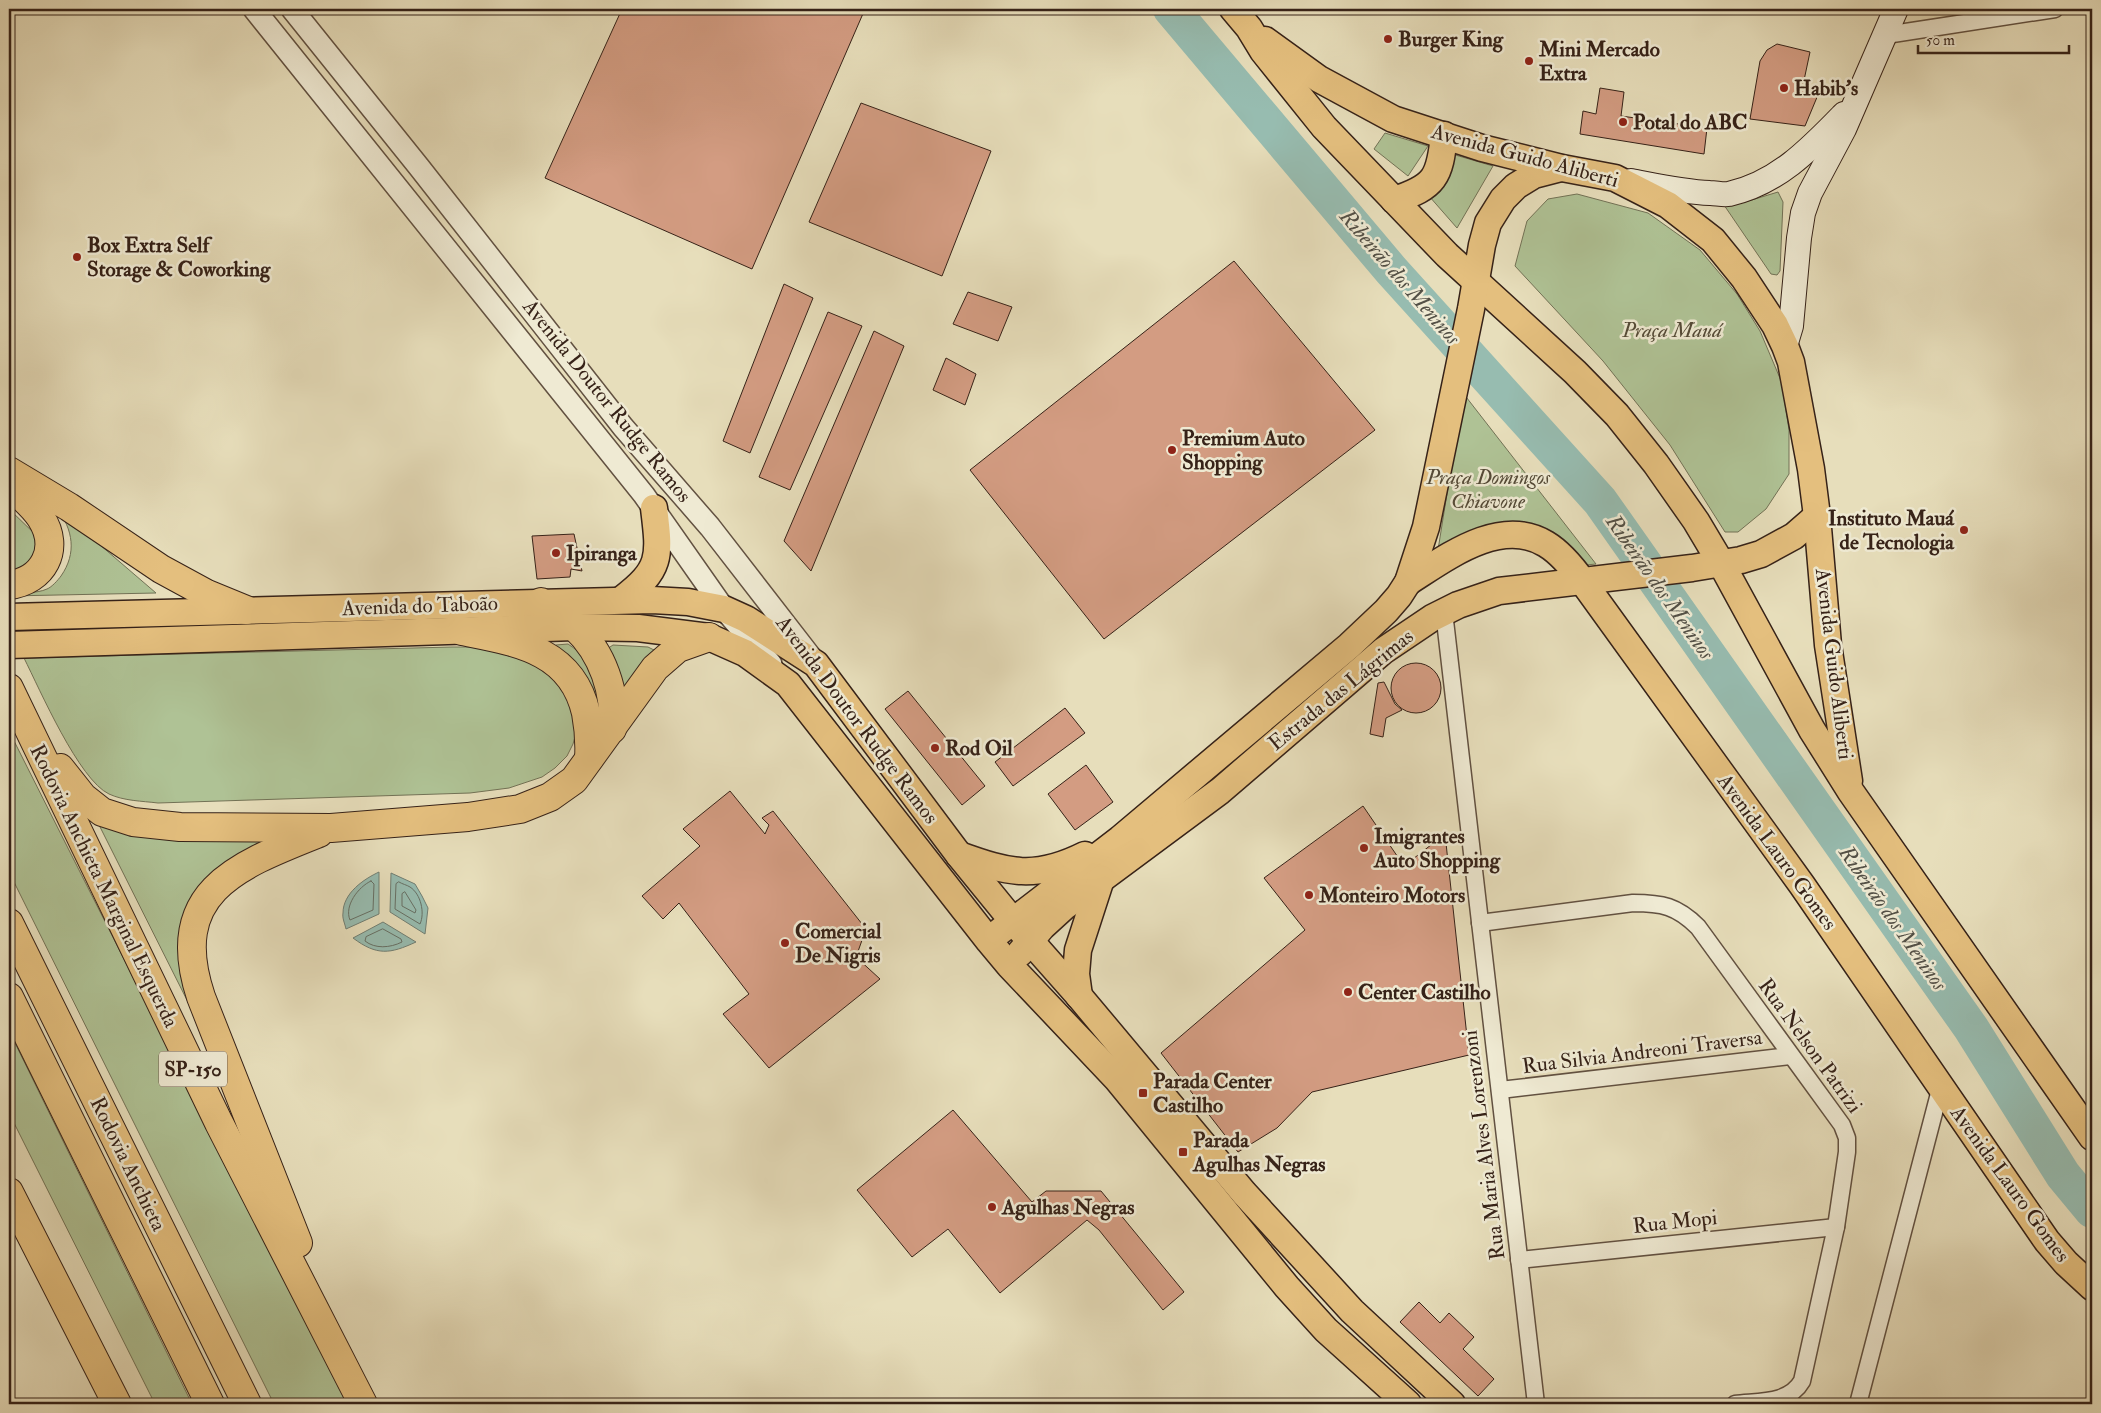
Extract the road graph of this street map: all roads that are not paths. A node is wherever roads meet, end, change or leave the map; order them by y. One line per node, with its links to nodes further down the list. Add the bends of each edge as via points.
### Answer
1 (254, 9): 17 (street, Avenida Doutor Rudge Ramos)
2 (292, 9): 15 (street, Avenida Doutor Rudge Ramos)
3 (1896, 9): 6 (main road)
4 (2055, 9): 6 (street)
5 (1241, 18): 8 (main road, Avenida Guido Aliberti, via 1319,79 1393,119); 11 (main road, Avenida Guido Aliberti, via 1324,128)
6 (1886, 35): 7 (main road)
7 (1854, 104): 10 (main road, via 1809,150 1786,168 1764,181 1728,194 1687,192); 13 (main road, via 1803,213 1792,318)
8 (1444, 135): 9 (main road, Avenida Guido Aliberti); 11 (main road, via 1437,171 1427,185 1417,193)
9 (1562, 168): 10 (main road, Avenida Guido Aliberti); 12 (main road, Estrada das Lágrimas, via 1534,175 1503,198 1488,224)
10 (1615, 178): 13 (main road, Avenida Guido Aliberti, via 1668,205 1713,240 1764,307)
11 (1394, 200): 12 (main road, Avenida Guido Aliberti)
12 (1476, 280): 19 (main road, Avenida Guido Aliberti, via 1617,415 1696,521); 21 (main road, Estrada das Lágrimas, via 1426,527)
13 (1785, 346): 18 (main road, Avenida Guido Aliberti, via 1802,416)
14 (9, 472): 26 (highway, via 69,507 161,569 207,594)
15 (665, 476): 17 (street); 33 (street, Avenida Doutor Rudge Ramos, via 710,527)
16 (9, 484): 22 (highway, via 41,519 49,543 46,560 36,575 22,583)
17 (649, 501): 23 (main road, via 657,538 655,564 649,576); 25 (street, Avenida Doutor Rudge Ramos)
18 (1817, 516): 19 (main road, Estrada das Lágrimas, via 1778,545 1741,560); 39 (main road, Avenida Guido Aliberti, via 1828,645)
19 (1721, 564): 20 (main road, Estrada das Lágrimas); 39 (main road, Avenida Guido Aliberti, via 1812,730)
20 (1592, 581): 21 (main road, Avenida Lauro Gomes, via 1548,545 1533,538 1512,535 1466,547); 27 (main road, Estrada das Lágrimas, via 1499,591); 53 (main road, Avenida Lauro Gomes)
21 (1408, 582): 41 (main road, Estrada das Lágrimas, via 1386,611 1349,646)
22 (9, 585)
23 (621, 600): 24 (main road, Avenida do Taboão); 25 (main road, Avenida do Taboão, via 688,602)
24 (541, 602): 26 (main road, Avenida do Taboão); 29 (highway)
25 (724, 609): 33 (main road, Avenida do Taboão, via 746,619); 34 (street, Avenida Doutor Rudge Ramos)
26 (246, 610): 28 (main road, Avenida do Taboão)
27 (1444, 612): 43 (main road, Estrada das Lágrimas, via 1383,651 1220,791); 46 (street, Rua Maria Alves Lorenzoni)
28 (9, 617)
29 (575, 627): 30 (main road, Avenida do Taboão); 31 (main road, Avenida do Taboão, via 638,628); 36 (highway, via 591,646 608,680 613,700)
30 (462, 631): 32 (main road, Avenida do Taboão); 38 (highway, via 520,644 554,660 562,668 574,681 582,698 589,728)
31 (709, 637): 34 (main road, Avenida do Taboão, via 745,653); 36 (highway, via 685,645 665,658)
32 (9, 645)
33 (816, 664): 42 (main road, Avenida Doutor Rudge Ramos)
34 (788, 684): 48 (main road, Avenida Doutor Rudge Ramos)
35 (9, 688): 37 (highway, Rodovia Anchieta Marginal Esquerda / SP-150)
36 (612, 729): 38 (highway)
37 (29, 730): 40 (highway, via 83,797 102,812 116,817 180,827); 60 (highway, Rodovia Anchieta Marginal Esquerda / SP-150, via 219,1123)
38 (589, 759): 40 (highway, via 574,780 560,792 520,809 468,817)
39 (1850, 792): 55 (main road, Avenida Guido Aliberti)
40 (331, 828): 60 (highway, via 242,867 213,889 205,899 194,926 191,960 201,997)
41 (1120, 839): 42 (main road, via 1070,862 1035,871 1000,869); 44 (main road, Estrada das Lágrimas)
42 (959, 855): 44 (main road, Avenida Doutor Rudge Ramos)
43 (1101, 879): 47 (main road, Estrada das Lágrimas, via 1065,906); 50 (main road, via 1078,950 1076,974)
44 (1012, 920): 47 (main road, Avenida Doutor Rudge Ramos); 48 (main road, Estrada das Lágrimas)
45 (9, 923): 63 (highway, Rodovia Anchieta)
46 (1480, 923): 52 (street, Rua Nelson Patrizi, via 1633,902 1670,907 1686,915 1698,927); 54 (street, Rua Maria Alves Lorenzoni)
47 (1031, 940): 49 (main road, Estrada das Lágrimas); 50 (main road, Avenida Doutor Rudge Ramos)
48 (989, 941): 49 (main road, Avenida Doutor Rudge Ramos)
49 (1009, 965): 64 (main road, Avenida Doutor Rudge Ramos, via 1117,1080 1326,1330)
50 (1079, 996): 65 (main road, Avenida Doutor Rudge Ramos, via 1244,1193 1345,1304)
51 (9, 997): 62 (highway, Rodovia Anchieta)
52 (1790, 1056): 54 (street, Rua Silvia Andreoni Traversa); 57 (street, Rua Nelson Patrizi, via 1842,1125 1847,1138)
53 (1941, 1086): 59 (main road, Avenida Lauro Gomes, via 2048,1241); 68 (street)
54 (1500, 1090): 58 (street, Rua Maria Alves Lorenzoni)
55 (2092, 1137)
56 (9, 1192): 61 (highway)
57 (1836, 1227): 58 (street, Rua Mopi); 67 (street, Rua Nelson Patrizi, via 1800,1386 1785,1398)
58 (1519, 1260): 66 (street, Rua Maria Alves Lorenzoni)
59 (2089, 1286)
60 (359, 1395)
61 (117, 1404)
62 (210, 1404)
63 (247, 1404)
64 (1408, 1404)
65 (1452, 1404)
66 (1536, 1404)
67 (1735, 1404)
68 (1858, 1404)

